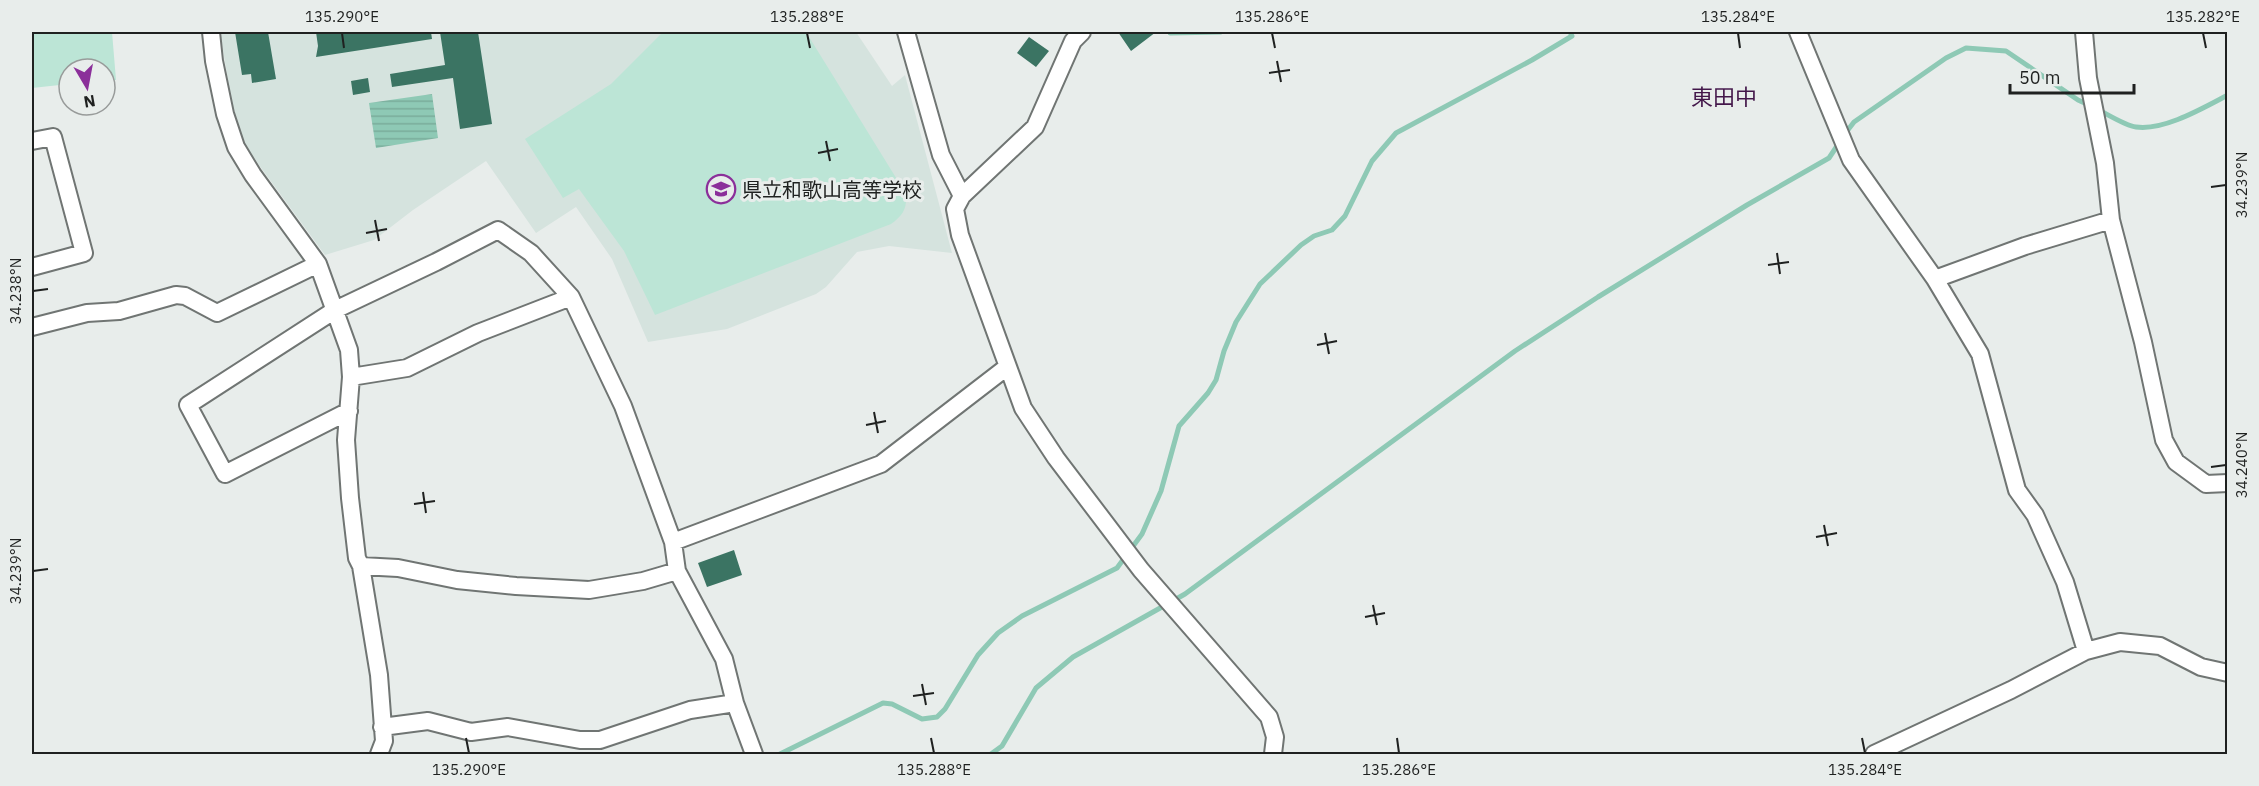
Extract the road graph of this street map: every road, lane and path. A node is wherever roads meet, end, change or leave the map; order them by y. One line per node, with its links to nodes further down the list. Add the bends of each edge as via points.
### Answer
1 (211, 32): 9 (street, via 225,114 236,147)
2 (906, 32): 7 (street, via 941,156)
3 (1082, 32): 7 (street, via 1073,41 1035,127)
4 (1797, 32): 11 (street, via 1851,160)
5 (2084, 32): 8 (street)
6 (32, 141): 10 (street, via 52,136 84,253)
7 (962, 196): 15 (street, via 955,209 960,235)
8 (2111, 220): 11 (street); 18 (street, via 2164,440 2176,462 2206,484)
9 (318, 264): 13 (street); 14 (street, via 217,313 176,295 119,311 87,313)
10 (32, 267)
11 (1935, 279): 22 (street, via 1980,354 2017,490 2035,515 2065,582)
12 (570, 297): 13 (street, via 531,253 498,230); 16 (street, via 478,333 407,368); 19 (street, via 623,406)
13 (335, 310): 16 (street, via 349,350); 17 (street, via 189,405 225,474)
14 (32, 327)
15 (1006, 367): 19 (street, via 881,464); 28 (street, via 1023,408 1056,458 1141,570 1269,717 1275,737)
16 (351, 377): 17 (street)
17 (349, 411): 20 (street, via 346,440 350,498 357,558)
18 (2228, 483)
19 (673, 542): 21 (street)
20 (362, 566): 21 (street, via 398,568 457,580 589,590); 25 (street, via 379,675)
21 (677, 571): 24 (street, via 724,659)
22 (2086, 651): 23 (street, via 2120,642 2160,646 2201,666); 29 (street)
23 (2228, 673)
24 (735, 703): 25 (street, via 690,710 600,740 580,741 508,727 471,732 428,721); 27 (street)
25 (382, 727): 26 (street, via 384,741)
26 (379, 754)
27 (754, 754)
28 (1273, 754)
29 (1874, 754)

